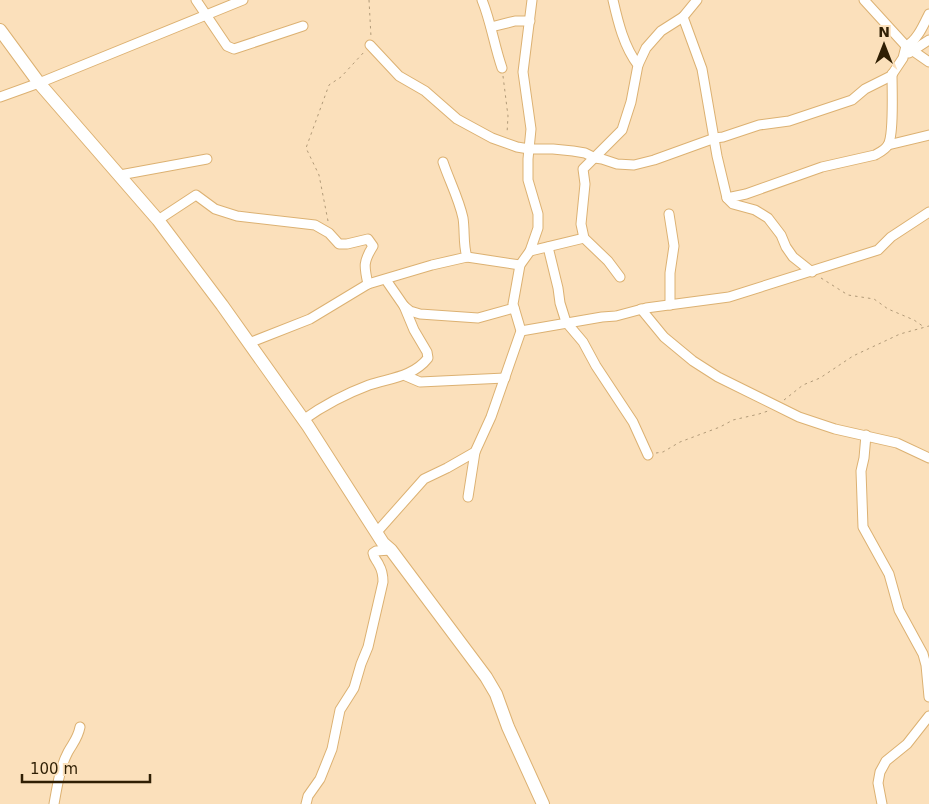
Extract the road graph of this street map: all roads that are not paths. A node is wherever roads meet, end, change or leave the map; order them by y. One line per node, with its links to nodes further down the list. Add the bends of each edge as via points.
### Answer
1 (196, 0): 9 (street)
2 (243, 0): 9 (street)
3 (482, 0): 13 (street)
4 (532, 0): 11 (street)
5 (613, 0): 19 (street, via 630,53)
6 (697, 0): 10 (street)
7 (864, 0): 17 (street)
8 (929, 14): 17 (street)
9 (207, 15): 12 (street, via 227,46 234,49); 22 (street)
10 (683, 17): 19 (street, via 661,31 646,48); 25 (street, via 702,69)
11 (530, 21): 13 (street); 27 (street, via 523,72 531,129)
12 (303, 26)
13 (491, 27): 20 (street)
14 (0, 30): 22 (street)
15 (929, 40): 17 (street)
16 (370, 45): 27 (street, via 399,76 425,91 457,118 492,138)
17 (909, 49): 18 (street); 21 (street)
18 (929, 62)
19 (638, 65): 28 (street, via 622,130)
20 (502, 68)
21 (892, 74): 25 (street, via 852,100 779,123); 26 (street)
22 (39, 83): 23 (street); 31 (street)
23 (0, 97)
24 (929, 135): 26 (street)
25 (715, 138): 28 (street, via 634,165); 32 (street)
26 (888, 145): 32 (street, via 875,155 822,166)
27 (529, 149): 28 (street, via 574,151); 38 (street, via 528,180 538,214 538,228)
28 (595, 158): 36 (street, via 583,169 586,184 581,224)
29 (207, 159): 31 (street)
30 (443, 162): 39 (street, via 462,216)
31 (120, 175): 35 (street)
32 (727, 198): 41 (street, via 733,204 755,210 768,218 782,235 793,257)
33 (929, 212): 41 (street, via 891,237 878,250)
34 (669, 214): 45 (street, via 674,246)
35 (158, 220): 44 (street, via 196,195 215,209 236,216 315,225 339,244 363,239 370,241 373,246 364,261); 51 (street)
36 (584, 238): 37 (street); 42 (street)
37 (548, 247): 38 (street); 49 (street)
38 (530, 251): 40 (street)
39 (466, 257): 40 (street); 43 (street, via 432,264)
40 (520, 264): 47 (street)
41 (812, 272): 45 (street, via 729,297)
42 (620, 277)
43 (386, 280): 44 (street); 46 (street)
44 (368, 284): 51 (street, via 310,319)
45 (670, 305): 48 (street)
46 (404, 306): 47 (street, via 420,314 478,318); 52 (street, via 428,358)
47 (514, 308): 50 (street)
48 (641, 309): 49 (street, via 616,316); 55 (street, via 664,337 718,377 798,417)
49 (566, 322): 50 (street); 57 (street, via 583,342 633,422)
50 (521, 331): 53 (street)
51 (249, 343): 54 (street)
52 (406, 376): 53 (street, via 420,382); 54 (street, via 370,385 327,403)
53 (505, 378): 56 (street)
54 (303, 420): 60 (street)
55 (866, 435): 58 (street, via 897,443); 62 (street, via 860,472 863,527 889,574 899,610 923,654)
56 (475, 452): 59 (street); 60 (street, via 424,479)
57 (648, 455)
58 (929, 458)
59 (468, 497)
60 (376, 533): 61 (street)
61 (391, 550): 66 (street, via 373,554 379,563 383,582 368,647 352,693 340,710 332,749); 67 (street, via 486,677)
62 (929, 698)
63 (929, 716): 68 (street, via 907,744 886,761 878,782)
64 (80, 727): 65 (street, via 67,754)
65 (54, 804)
66 (306, 804)
67 (543, 804)
68 (882, 804)

